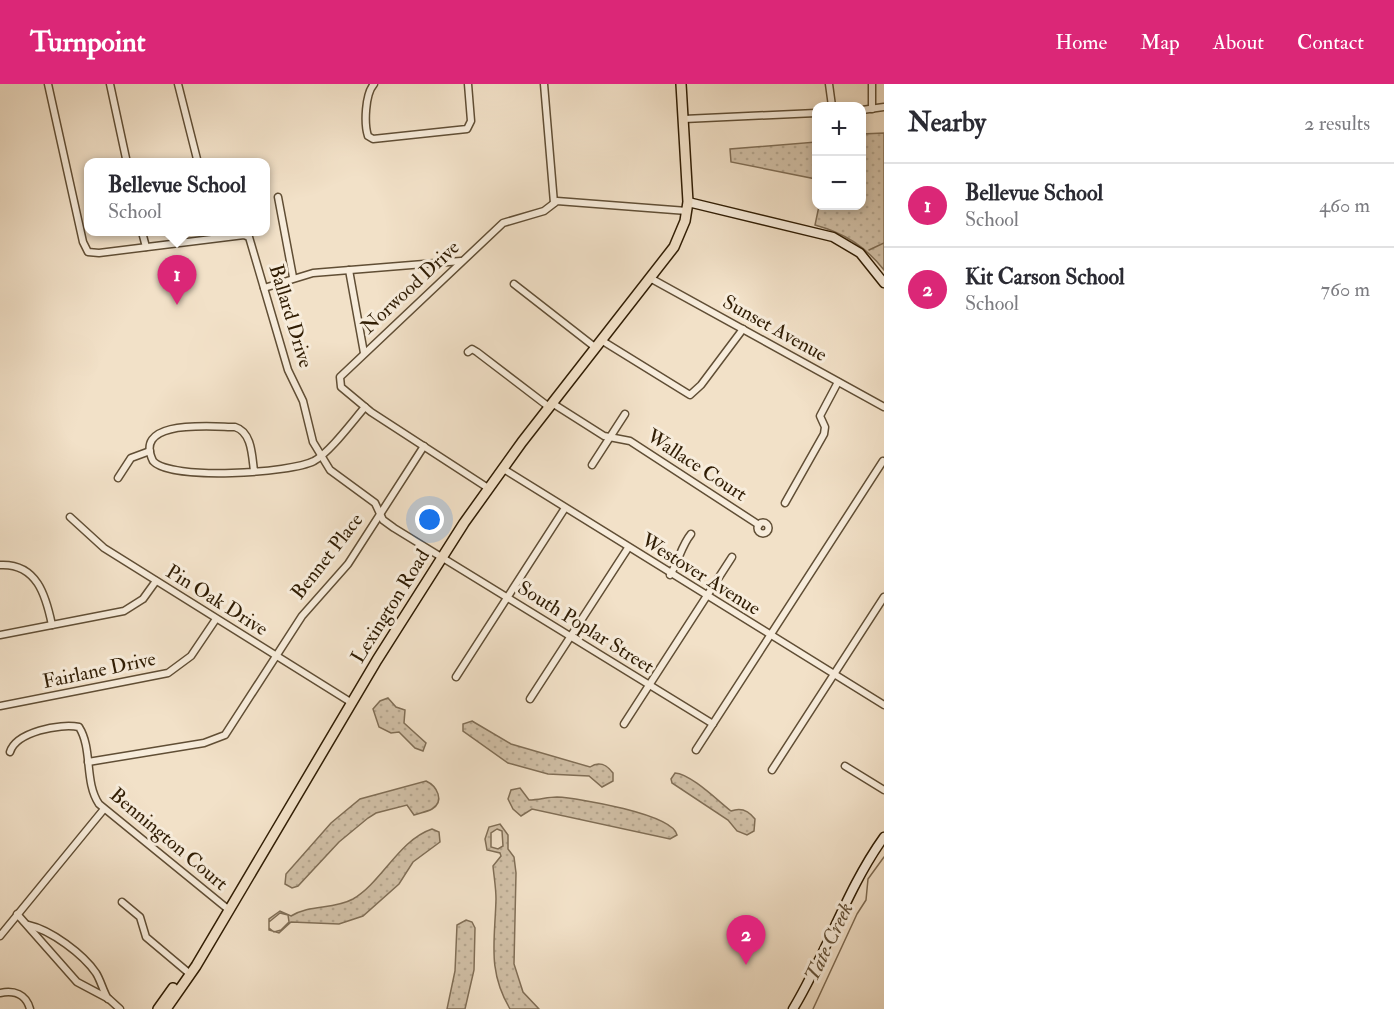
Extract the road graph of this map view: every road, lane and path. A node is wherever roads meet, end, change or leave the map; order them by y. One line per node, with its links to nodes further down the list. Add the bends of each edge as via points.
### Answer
1 (48, 84): 26 (street, Ballard Drive, via 88,252)
2 (110, 84): 16 (street)
3 (178, 84): 17 (street)
4 (374, 84): 5 (street, via 369,91 366,128 373,139 467,129 471,121)
5 (468, 84)
6 (544, 84): 19 (street)
7 (681, 84): 15 (main road)
8 (829, 84): 10 (street)
9 (872, 84): 12 (street)
10 (831, 102)
11 (884, 108): 12 (street)
12 (872, 109): 13 (street)
13 (866, 110)
14 (812, 112): 15 (street)
15 (684, 119): 20 (main road)
16 (126, 158)
17 (197, 158)
18 (278, 197): 29 (street)
19 (554, 203): 20 (street, Norwood Drive); 27 (street, Norwood Drive, via 544,211 503,223)
20 (687, 207): 30 (main road, Lexington Road, via 674,247); 31 (main road, via 833,237 860,253)
21 (143, 236): 26 (street)
22 (215, 236): 25 (street)
23 (237, 236): 25 (street, Ballard Drive)
24 (246, 236): 33 (street, Ballard Drive)
25 (215, 239): 26 (street, Ballard Drive)
26 (146, 247)
27 (461, 261): 28 (street); 37 (street, Norwood Drive)
28 (349, 270): 29 (street); 37 (street)
29 (293, 277): 33 (street)
30 (650, 278): 34 (street, Sunset Avenue); 35 (main road, Lexington Road)
31 (884, 283)
32 (514, 284): 35 (street)
33 (264, 288): 46 (street, Ballard Drive, via 288,370 303,401 312,438)
34 (743, 330): 35 (street, via 690,395); 38 (street, Sunset Avenue)
35 (599, 344): 39 (main road, Lexington Road)
36 (468, 352): 39 (street, Wallace Court, via 477,352)
37 (364, 353): 40 (street, Norwood Drive, via 339,382)
38 (838, 382): 41 (street, Sunset Avenue); 53 (street, via 820,416 824,434)
39 (551, 405): 43 (street, Wallace Court); 49 (main road, Lexington Road)
40 (365, 407): 44 (street, Norwood Drive); 46 (street)
41 (884, 407)
42 (625, 414): 43 (street)
43 (609, 438): 48 (street); 57 (street, Wallace Court, via 630,441)
44 (424, 446): 52 (street, Norwood Drive); 55 (street, Bennet Place)
45 (150, 451): 50 (street, via 156,464 169,471); 50 (street, via 155,435 163,430 235,427 246,436); 51 (street, via 131,458)
46 (322, 454): 50 (street, via 304,464); 55 (street, Ballard Drive, via 334,474 375,503)
47 (883, 461): 71 (street)
48 (592, 465)
49 (502, 468): 52 (main road, Lexington Road); 54 (street, Westover Avenue)
50 (254, 471)
51 (118, 478)
52 (488, 488): 61 (main road, Lexington Road)
53 (785, 503)
54 (565, 508): 59 (street, Westover Avenue); 67 (street)
55 (380, 514): 61 (street, South Poplar Street, via 384,522); 73 (street, Bennet Place, via 348,564 302,616)
56 (70, 518): 64 (street, Pin Oak Drive, via 104,548)
57 (759, 525)
58 (691, 534): 63 (street)
59 (628, 548): 63 (street, Westover Avenue); 72 (street)
60 (732, 557): 65 (street)
61 (441, 558): 67 (street, South Poplar Street); 78 (main road, Lexington Road)
62 (0, 565): 69 (street, via 20,568 38,581)
63 (670, 575): 65 (street, Westover Avenue)
64 (156, 581): 68 (street, Pin Oak Drive); 69 (street, via 143,599 124,611)
65 (706, 597): 71 (street, Westover Avenue); 76 (street)
66 (884, 597): 74 (street)
67 (507, 598): 72 (street, South Poplar Street); 75 (street)
68 (216, 619): 73 (street, Pin Oak Drive); 80 (street, Fairlane Drive, via 191,656 168,673)
69 (52, 625): 70 (street)
70 (0, 635)
71 (769, 636): 74 (street, Westover Avenue); 82 (street)
72 (570, 638): 76 (street, South Poplar Street); 77 (street)
73 (276, 657): 78 (street, Pin Oak Drive); 85 (street, Bennet Place, via 221,738)
74 (834, 674): 79 (street, Westover Avenue); 87 (street)
75 (456, 677)
76 (650, 686): 81 (street); 82 (street, South Poplar Street)
77 (530, 699)
78 (352, 703): 92 (main road, Lexington Road)
79 (884, 705)
80 (0, 706)
81 (624, 724)
82 (713, 724): 83 (street)
83 (696, 750)
84 (10, 752): 85 (street, Bennington Court, via 22,736 76,726 82,732)
85 (88, 762): 89 (street, Bennington Court, via 94,796)
86 (844, 766): 88 (street)
87 (772, 770)
88 (884, 790)
89 (104, 809): 92 (street, Bennington Court); 93 (street)
90 (884, 837): 103 (main road, via 858,878)
91 (122, 902): 96 (street, via 140,917 146,937)
92 (229, 910): 96 (main road, Lexington Road)
93 (17, 914): 94 (street); 95 (street)
94 (28, 925): 98 (street, via 77,982); 98 (street, via 57,939 85,961)
95 (0, 936)
96 (188, 972): 101 (main road, Lexington Road); 102 (main road, Lexington Road)
97 (0, 993): 99 (street, via 19,994)
98 (109, 999): 100 (street)
99 (30, 1009)
100 (120, 1009)
101 (158, 1009)
102 (166, 1009)
103 (793, 1009)

